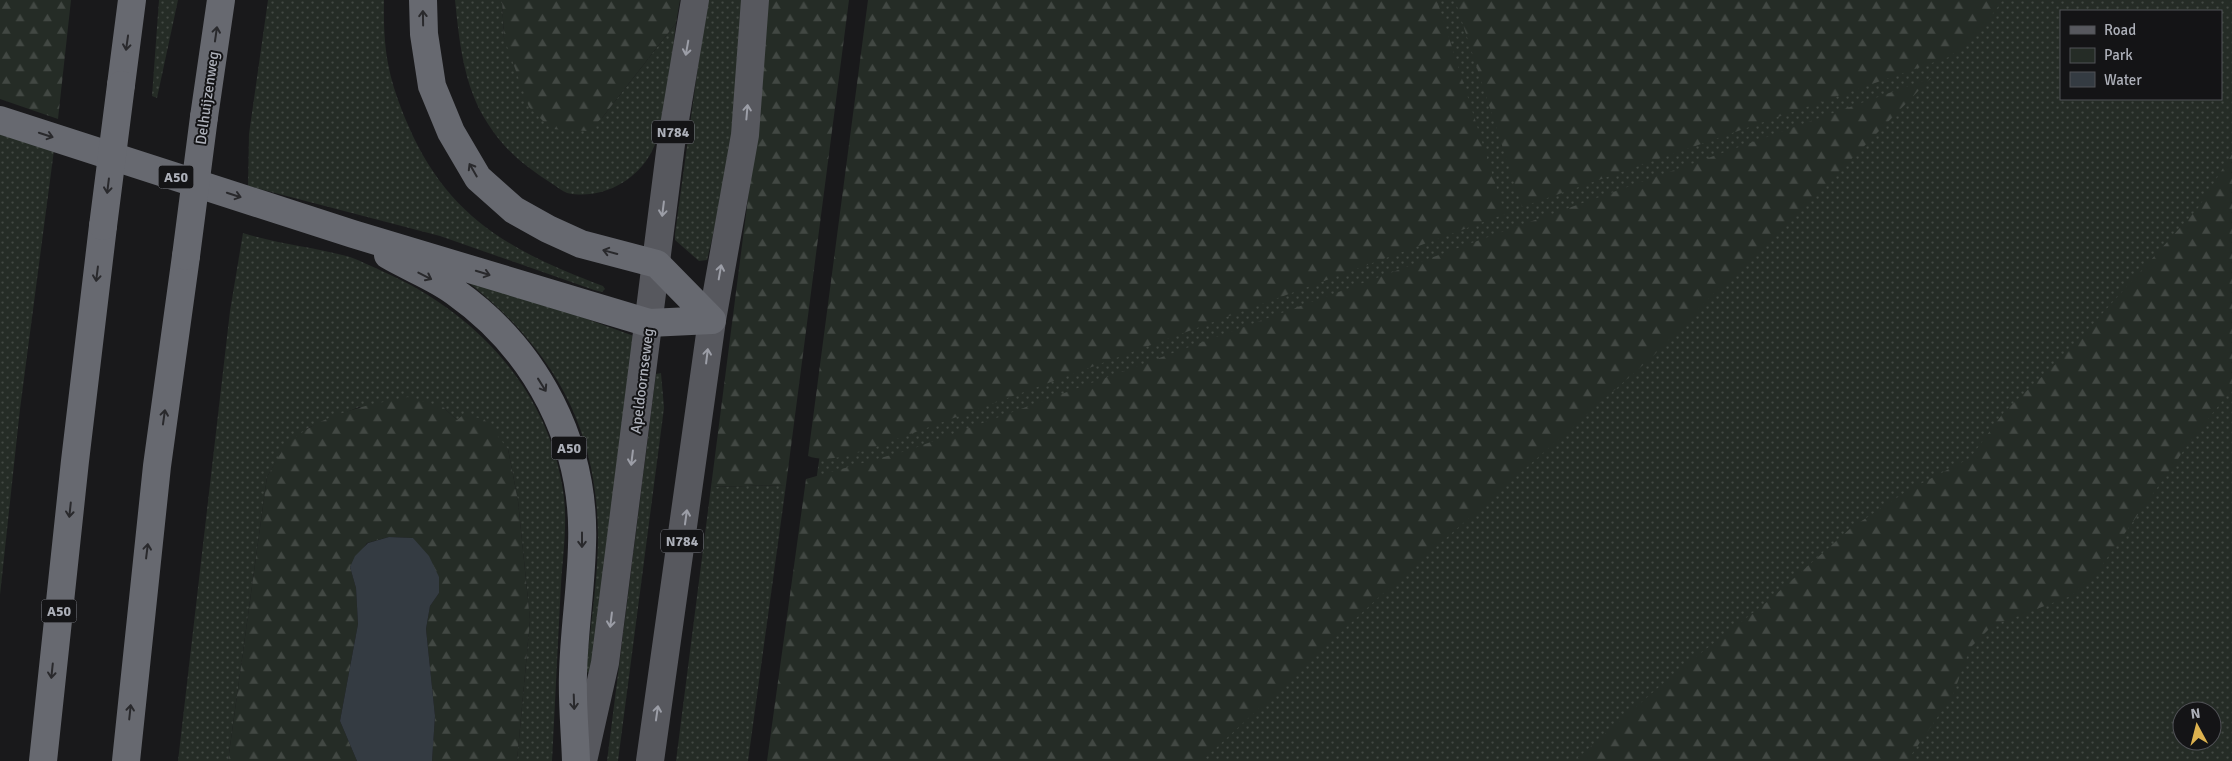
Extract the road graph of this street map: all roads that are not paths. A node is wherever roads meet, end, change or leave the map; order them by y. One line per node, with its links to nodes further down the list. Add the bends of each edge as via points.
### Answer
1 (132, 0): 11 (highway, A50, one-way to 11, bridge, via 74,471)
2 (221, 0): 12 (highway, Delhuijzenweg / A50, one-way to 2, bridge, via 156,476)
3 (423, 0): 8 (highway, one-way to 3, via 581,244 548,229 514,210 478,178 451,132 432,86 424,34)
4 (695, 0): 8 (main road, Apeldoornseweg / N784, one-way to 8, via 671,144)
5 (755, 0): 9 (main road, N784, one-way to 5, via 744,135)
6 (0, 120): 7 (highway, A50, one-way to 7)
7 (353, 234): 10 (highway, A50, one-way to 10); 13 (highway, A50, one-way to 13, via 454,291 502,331 531,367 562,426 575,468 582,517 573,674)
8 (657, 264): 9 (highway); 10 (main road, Apeldoornseweg / N784)
9 (712, 320): 10 (highway); 15 (main road, N784, one-way to 9)
10 (649, 323): 14 (main road, Apeldoornseweg / N784, one-way to 14, via 606,663)
11 (43, 761)
12 (126, 761)
13 (576, 761)
14 (584, 761)
15 (650, 761)

